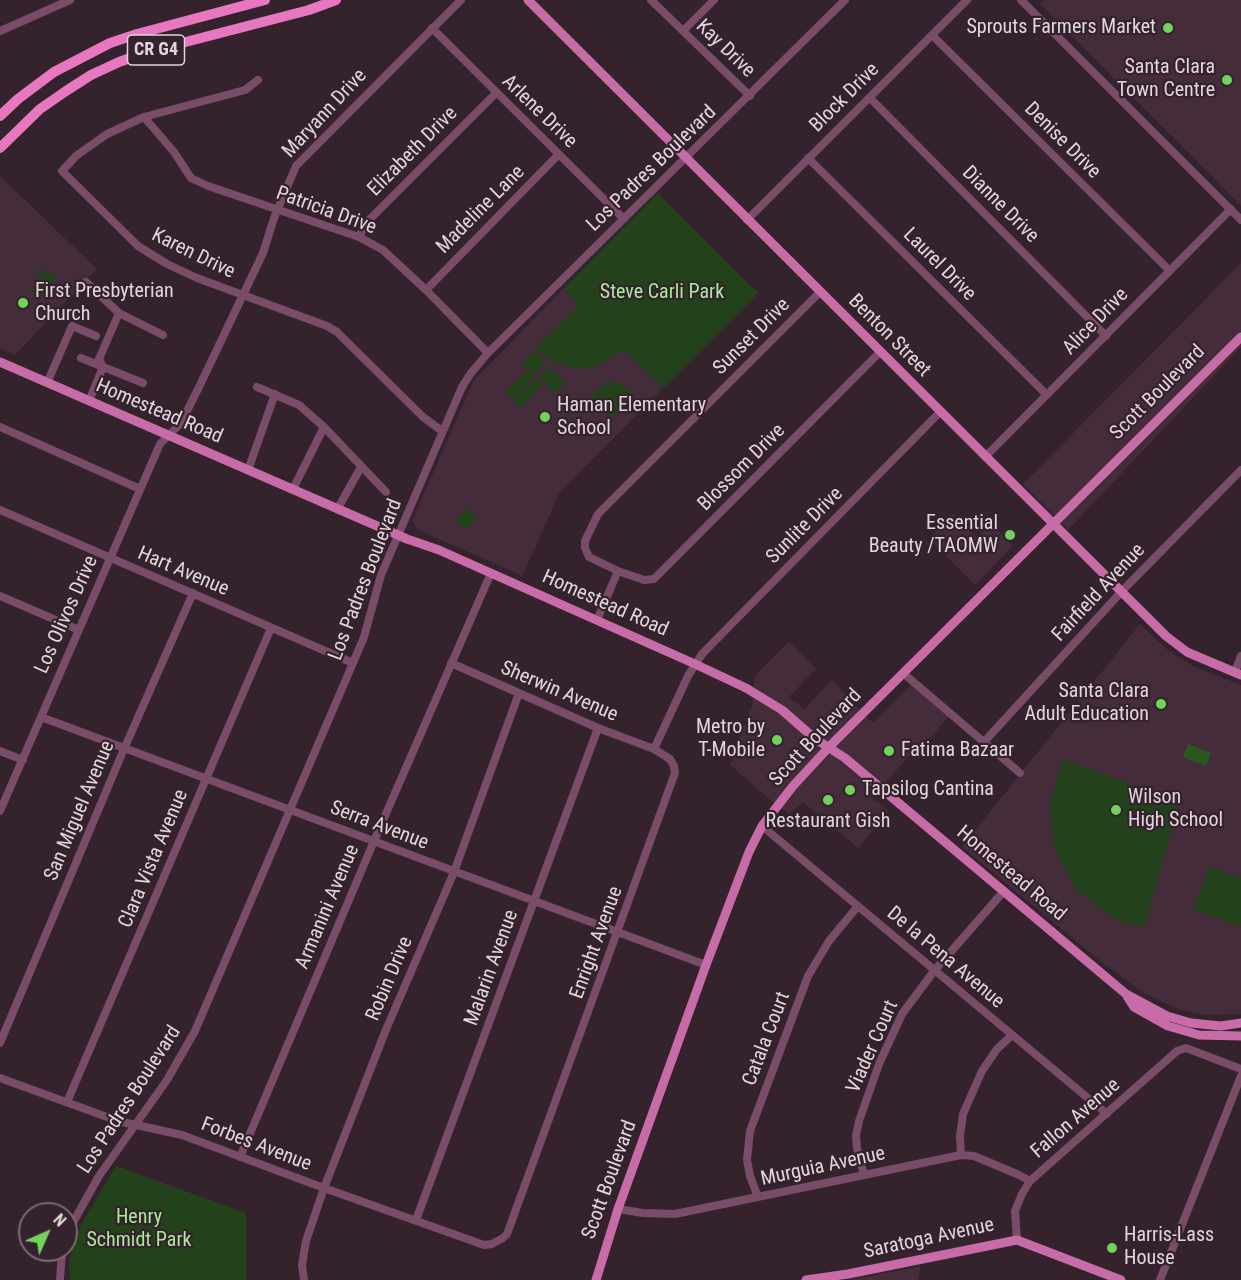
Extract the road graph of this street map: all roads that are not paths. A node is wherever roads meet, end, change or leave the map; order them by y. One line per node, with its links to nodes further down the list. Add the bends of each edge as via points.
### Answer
1 (70, 0): 12 (street)
2 (265, 0): 19 (highway, CR G4, via 110,43 48,77)
3 (336, 0): 21 (highway, CR G4, via 119,62 57,97)
4 (461, 0): 11 (street, Maryann Drive)
5 (528, 0): 23 (main road, Benton Street)
6 (651, 0): 13 (street, Kay Drive)
7 (714, 0): 13 (street)
8 (845, 0): 17 (street, Los Padres Boulevard)
9 (967, 0): 14 (street, Block Drive)
10 (1021, 0): 25 (street)
11 (432, 28): 16 (street, Arlene Drive); 26 (street, Maryann Drive, via 296,166)
12 (0, 31)
13 (683, 31): 17 (street, Kay Drive)
14 (932, 35): 18 (street, Block Drive); 31 (street, Denise Drive)
15 (258, 80): 20 (street, Karen Drive, via 245,90)
16 (496, 93): 22 (street, Arlene Drive); 30 (street, Elizabeth Drive, via 366,223)
17 (750, 96): 23 (street, Los Padres Boulevard)
18 (870, 98): 24 (street, Block Drive); 39 (street, Dianne Drive)
19 (0, 116)
20 (144, 117): 26 (street, Patricia Drive, via 191,178); 35 (street, Karen Drive, via 106,134 62,171 138,246 177,269)
21 (0, 148)
22 (559, 154): 27 (street, Arlene Drive); 33 (street, Madeline Lane)
23 (685, 159): 27 (street, Los Padres Boulevard); 28 (main road, Benton Street)
24 (808, 159): 28 (street, Block Drive); 50 (street, Laurel Drive)
25 (1231, 209): 29 (street); 31 (street, Alice Drive)
26 (277, 210): 30 (street, Patricia Drive); 35 (street, Maryann Drive, via 263,253)
27 (624, 219): 42 (street, Los Padres Boulevard)
28 (747, 220): 34 (main road, Benton Street)
29 (1241, 220)
30 (359, 237): 33 (street, Patricia Drive, via 383,250)
31 (1169, 270): 39 (street, Alice Drive)
32 (86, 282): 36 (street)
33 (426, 290): 42 (street, Patricia Drive)
34 (820, 292): 41 (main road, Benton Street); 69 (street, Sunset Drive, via 598,514 585,548 589,557)
35 (242, 296): 55 (street, Karen Drive, via 337,332); 56 (street, Maryann Drive, via 182,423)
36 (119, 313): 37 (street); 45 (street, via 99,359)
37 (163, 334)
38 (96, 336): 46 (street, via 72,326)
39 (1106, 336): 50 (street, Alice Drive)
40 (1239, 342): 66 (main road, Scott Boulevard)
41 (880, 352): 52 (main road, Benton Street); 69 (street, Blossom Drive, via 659,575 644,580)
42 (488, 354): 55 (street, Los Padres Boulevard, via 462,387)
43 (81, 357): 45 (street)
44 (0, 362): 46 (main road, Homestead Road)
45 (104, 367): 47 (street); 51 (street)
46 (47, 383): 51 (main road, Homestead Road)
47 (143, 383)
48 (257, 387): 49 (street)
49 (276, 394): 54 (street, via 299,405); 59 (street)
50 (1047, 395): 57 (street, Alice Drive)
51 (89, 401): 56 (main road, Homestead Road)
52 (940, 412): 57 (main road, Benton Street); 80 (street, Sunlite Drive)
53 (0, 427): 61 (street)
54 (324, 427): 58 (street); 62 (street)
55 (442, 431): 67 (street, Los Padres Boulevard)
56 (170, 436): 59 (main road, Homestead Road); 61 (street, Los Olivos Drive, via 160,444)
57 (985, 457): 66 (main road, Benton Street)
58 (361, 467): 63 (street); 64 (street)
59 (248, 470): 62 (main road, Homestead Road)
60 (1241, 470): 71 (street, Fairfield Avenue)
61 (140, 489): 68 (street, Los Olivos Drive)
62 (293, 489): 64 (main road, Homestead Road)
63 (386, 492)
64 (339, 508): 67 (main road, Homestead Road)
65 (0, 510): 68 (street, Hart Avenue)
66 (1053, 524): 71 (main road, Benton Street); 81 (main road, Scott Boulevard)
67 (398, 534): 70 (main road, Homestead Road); 78 (street, Los Padres Boulevard)
68 (110, 558): 72 (street, Hart Avenue); 76 (street, Los Olivos Drive)
69 (618, 571): 74 (street)
70 (491, 573): 74 (main road, Homestead Road); 79 (street, Armanini Avenue)
71 (1122, 591): 82 (main road, Benton Street, via 1187,652); 86 (street, Fairfield Avenue)
72 (193, 593): 75 (street, Hart Avenue); 88 (street, San Miguel Avenue)
73 (0, 597): 76 (street)
74 (597, 620): 80 (main road, Homestead Road)
75 (271, 628): 78 (street, Hart Avenue); 93 (street, Clara Vista Avenue)
76 (79, 630): 84 (street, Los Olivos Drive)
77 (1241, 656): 82 (street)
78 (353, 663): 94 (street, Los Padres Boulevard)
79 (452, 663): 83 (street, Sherwin Avenue); 97 (street, Armanini Avenue)
80 (696, 664): 87 (main road, Homestead Road, via 762,698); 89 (street)
81 (903, 673): 86 (street); 87 (main road, Scott Boulevard)
82 (1238, 674)
83 (519, 693): 85 (street, Sherwin Avenue); 98 (street, Robin Drive)
84 (41, 717): 88 (street, Serra Avenue); 91 (street, Los Olivos Drive)
85 (598, 728): 89 (street, Sherwin Avenue); 100 (street, Malarin Avenue)
86 (984, 742): 92 (street)
87 (829, 747): 96 (main road, Scott Boulevard); 99 (main road, Homestead Road)
88 (124, 749): 93 (street, Serra Avenue); 109 (street, San Miguel Avenue)
89 (654, 749): 102 (street, Enright Avenue, via 670,759 674,779)
90 (0, 751): 91 (street)
91 (23, 760): 95 (street, Los Olivos Drive)
92 (1020, 773)
93 (206, 780): 94 (street, Serra Avenue); 113 (street, Clara Vista Avenue)
94 (289, 810): 97 (street, Serra Avenue); 115 (street, Los Padres Boulevard, via 195,1031 172,1073)
95 (0, 811)
96 (762, 826): 101 (street, De la Pena Avenue); 103 (main road, Scott Boulevard)
97 (374, 841): 98 (street, Serra Avenue); 117 (street, Armanini Avenue)
98 (454, 872): 100 (street, Serra Avenue); 120 (street, Robin Drive)
99 (1004, 891): 104 (street, Viader Court); 105 (main road, Homestead Road)
100 (535, 900): 102 (street, Serra Avenue); 124 (street, Malarin Avenue)
101 (858, 906): 104 (street, De la Pena Avenue); 121 (street, Catala Court, via 829,941 808,976 750,1131 747,1160)
102 (618, 932): 103 (street, Serra Avenue); 126 (street, Enright Avenue, via 507,1234)
103 (706, 965): 122 (main road, Scott Boulevard)
104 (934, 971): 107 (street, De la Pena Avenue); 118 (street, Viader Court, via 902,1014 862,1111 856,1135)
105 (1126, 994): 106 (main road, Homestead Road, via 1167,1016 1191,1023); 108 (main road, Homestead Road, via 1134,1007 1168,1026 1199,1035)
106 (1241, 1023)
107 (1012, 1035): 114 (street, De la Pena Avenue); 116 (street, via 982,1071 963,1114)
108 (1241, 1036)
109 (0, 1043)
110 (1241, 1069): 114 (street, Fallon Avenue, via 1183,1048)
111 (1241, 1076): 135 (street)
112 (0, 1078): 113 (street, Forbes Avenue)
113 (67, 1102): 115 (street, Forbes Avenue)
114 (1107, 1114): 119 (street, Fallon Avenue)
115 (135, 1125): 117 (street, Forbes Avenue, via 182,1135); 123 (street, Los Padres Boulevard)
116 (961, 1155): 118 (street, Murguia Avenue); 119 (street, Murguia Avenue, via 974,1156)
117 (240, 1157): 120 (street, Forbes Avenue)
118 (864, 1175): 121 (street, Murguia Avenue)
119 (1030, 1181): 125 (street, Fallon Avenue, via 1015,1211)
120 (324, 1188): 124 (street, Forbes Avenue); 131 (street, Robin Drive, via 306,1241)
121 (758, 1197): 122 (street, Murguia Avenue, via 675,1214)
122 (618, 1209): 132 (main road, Scott Boulevard)
123 (78, 1214)
124 (416, 1221): 126 (street, Forbes Avenue, via 484,1245)
125 (1017, 1240): 128 (main road, Saratoga Avenue); 134 (main road)
126 (499, 1241)
127 (61, 1262): 130 (street)
128 (844, 1277): 129 (main road, Saratoga Avenue)
129 (822, 1279): 133 (main road, Saratoga Avenue)
130 (60, 1280)
131 (304, 1280)
132 (596, 1280)
133 (806, 1280)
134 (1121, 1280)
135 (1160, 1280)

